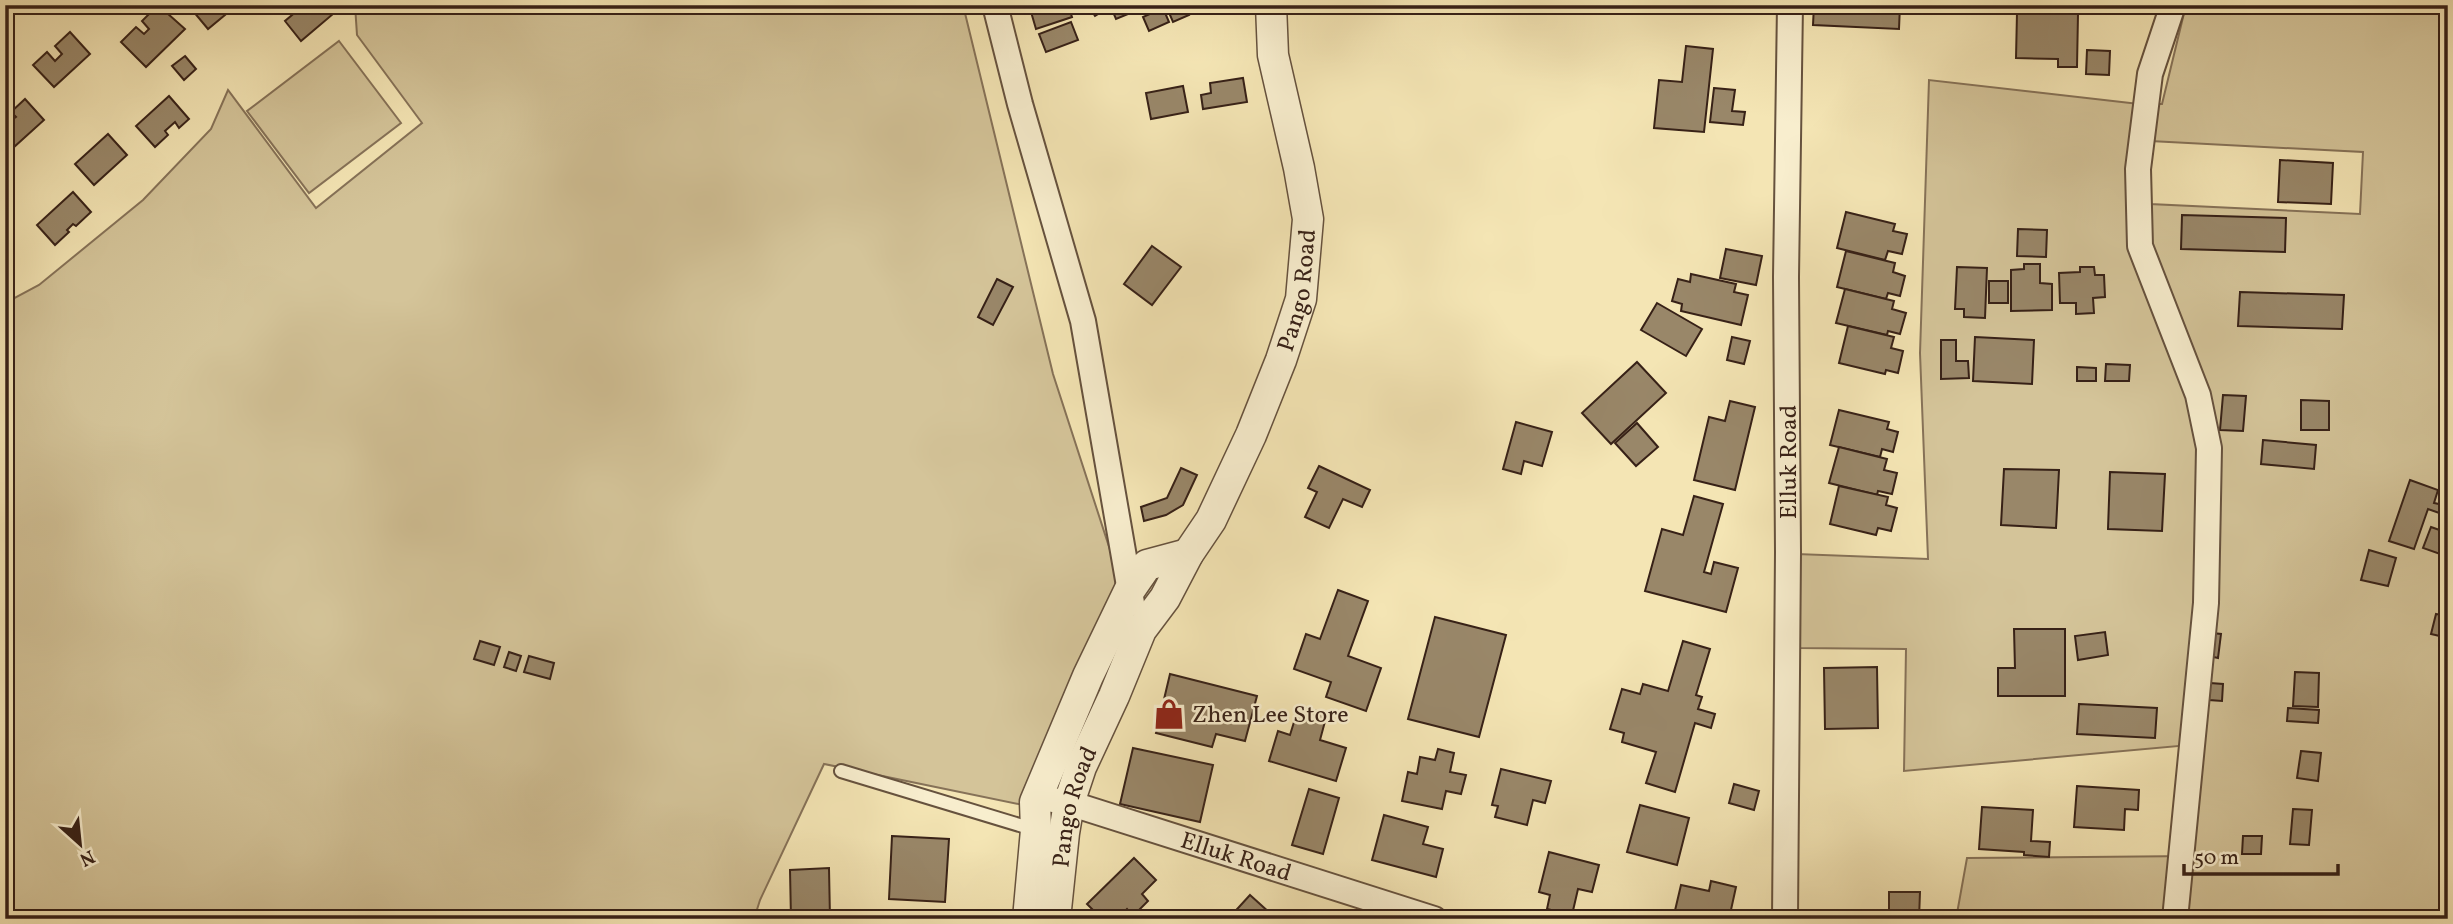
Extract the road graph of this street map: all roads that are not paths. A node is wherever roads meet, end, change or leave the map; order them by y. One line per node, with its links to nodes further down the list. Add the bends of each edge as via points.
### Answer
1 (995, 5): 6 (street, via 1083,321)
2 (1271, 5): 5 (street, Pango Road, via 1273,55 1308,219 1301,299 1251,435 1211,520)
3 (1790, 5): 15 (street, Elluk Road)
4 (2173, 5): 16 (street, via 2151,74 2138,169 2140,246 2198,395 2208,449 2206,603)
5 (1188, 554): 6 (street, Pango Road, via 1147,565); 7 (street, Pango Road, via 1166,597)
6 (1129, 591): 7 (street); 9 (street, Pango Road)
7 (1141, 630): 10 (street, Pango Road)
8 (841, 771): 11 (lane)
9 (1037, 797): 10 (street, Elluk Road); 11 (street, Pango Road, via 1035,802)
10 (1069, 803): 11 (street, Pango Road); 14 (street, Elluk Road)
11 (1050, 832): 12 (street, Pango Road); 13 (street, Pango Road)
12 (1028, 919)
13 (1055, 919)
14 (1434, 919)
15 (1785, 919)
16 (2175, 919)

